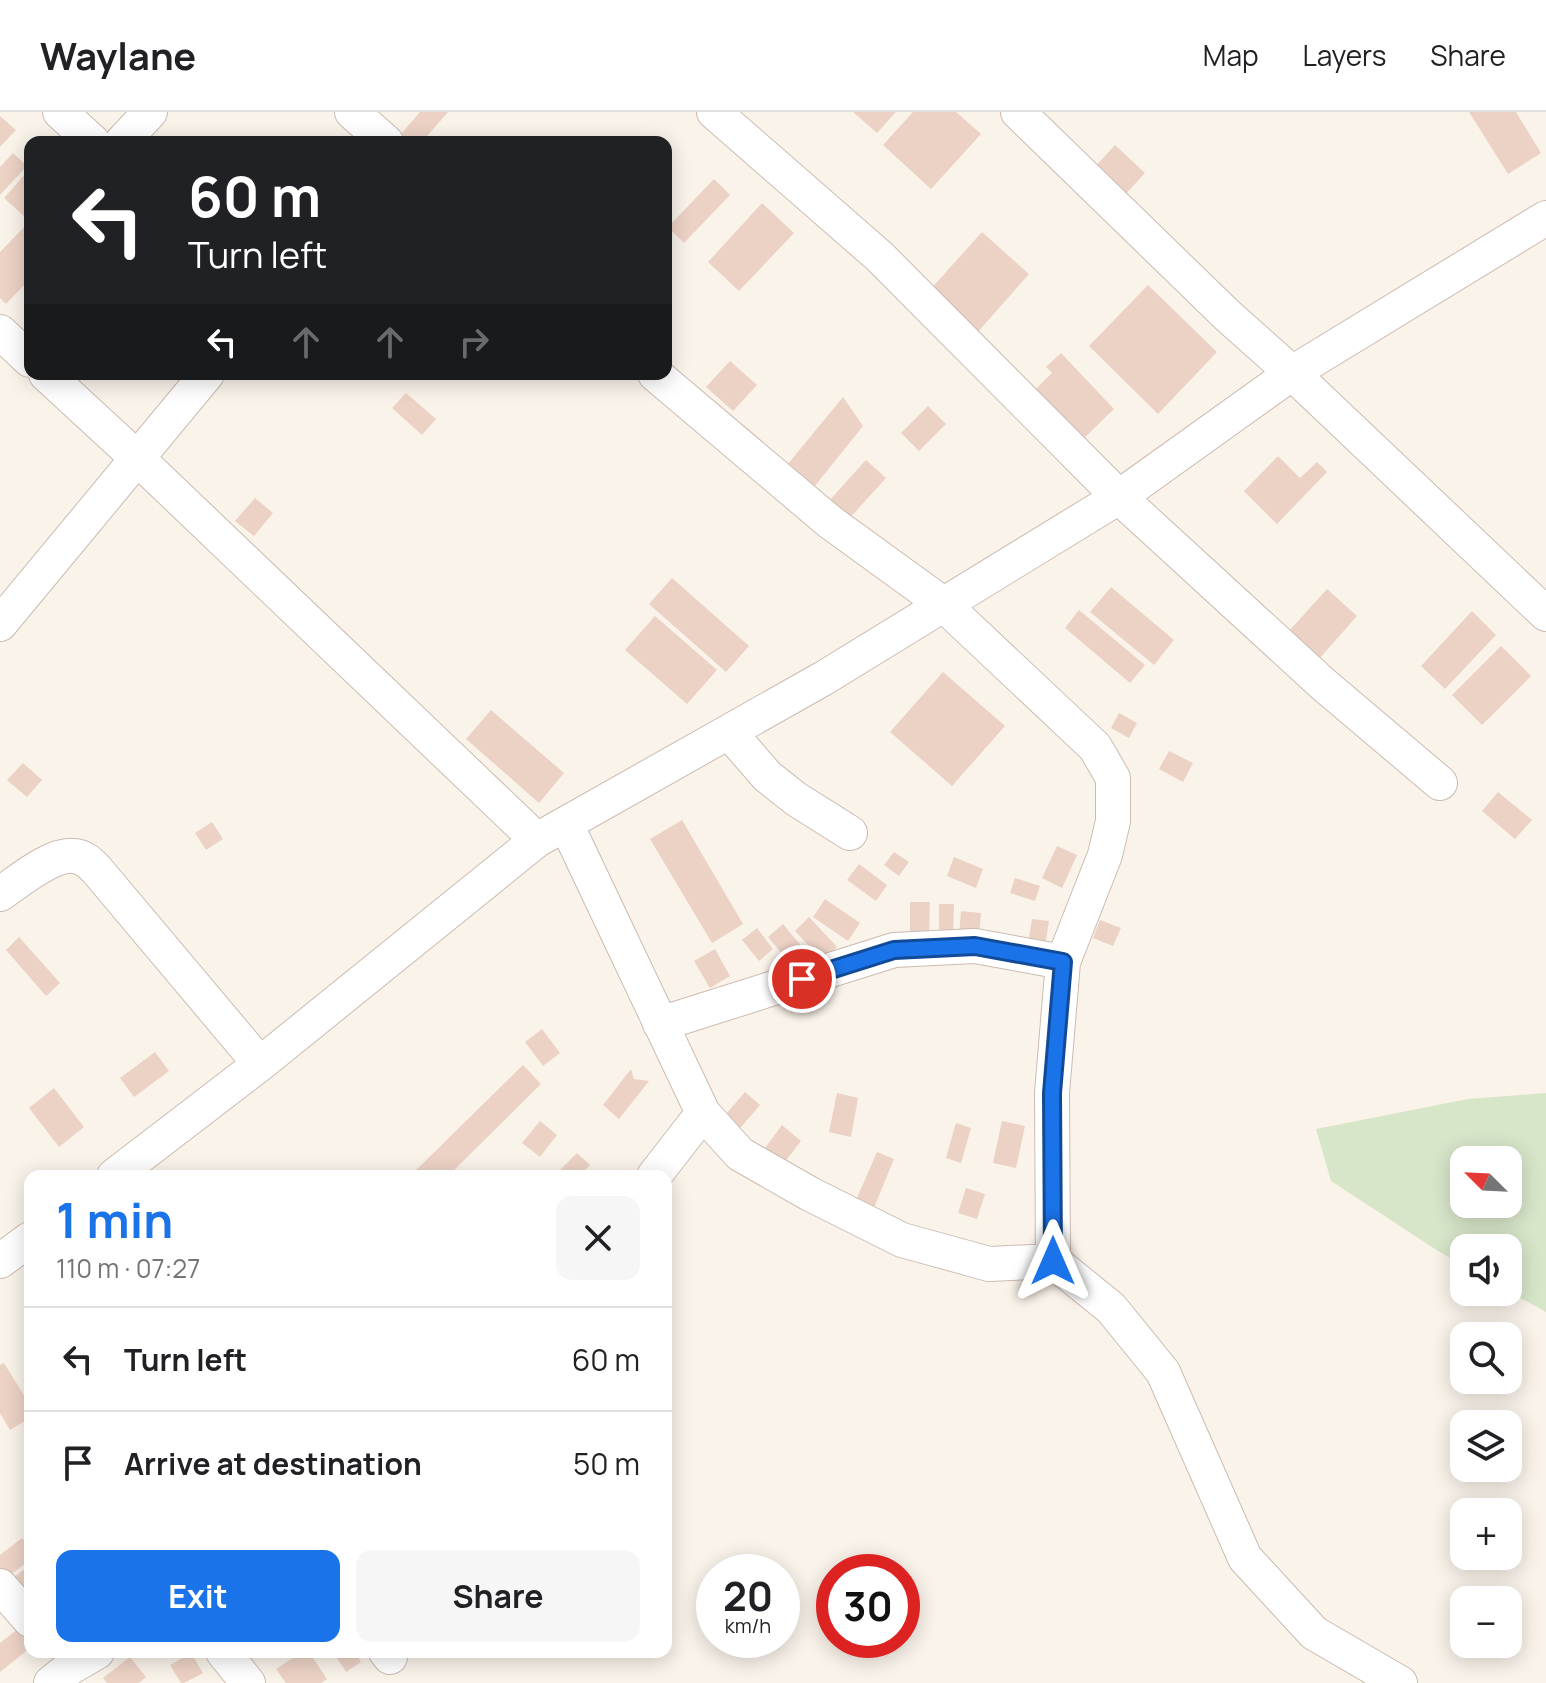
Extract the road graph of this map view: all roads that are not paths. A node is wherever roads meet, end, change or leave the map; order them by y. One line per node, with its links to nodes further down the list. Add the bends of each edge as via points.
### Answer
1 (60, 112): 6 (street)
2 (150, 112): 7 (street)
3 (352, 112): 8 (street)
4 (714, 112): 17 (street, via 879,256)
5 (1018, 112): 12 (street)
6 (86, 136)
7 (128, 136)
8 (379, 136)
9 (1546, 218): 12 (street)
10 (0, 332): 11 (street)
11 (24, 354)
12 (1292, 373): 17 (street); 19 (street)
13 (52, 380): 16 (street)
14 (202, 380): 16 (street)
15 (662, 380): 18 (street, via 830,522)
16 (137, 458): 20 (street); 23 (street)
17 (1119, 497): 18 (street); 22 (street)
18 (943, 604): 21 (street); 26 (street, via 1095,747 1113,778 1113,821 1105,855)
19 (1546, 614)
20 (0, 624)
21 (729, 732): 23 (street); 24 (street, via 767,776)
22 (1440, 783)
23 (551, 832): 27 (street); 28 (street)
24 (850, 833)
25 (0, 894): 28 (street, via 52,860 87,860)
26 (1063, 962): 27 (street, via 975,946 894,950); 34 (street, via 1052,1093)
27 (660, 1024): 29 (street)
28 (260, 1064): 30 (street)
29 (703, 1113): 31 (street); 34 (street, via 740,1154 902,1240 989,1264)
30 (122, 1170)
31 (659, 1170)
32 (24, 1243): 33 (street)
33 (0, 1261)
34 (1053, 1261): 39 (street, via 1111,1308 1163,1372 1245,1558 1314,1633)
35 (0, 1586): 36 (street)
36 (24, 1613)
37 (228, 1658): 38 (street)
38 (248, 1683)
39 (1400, 1683)

